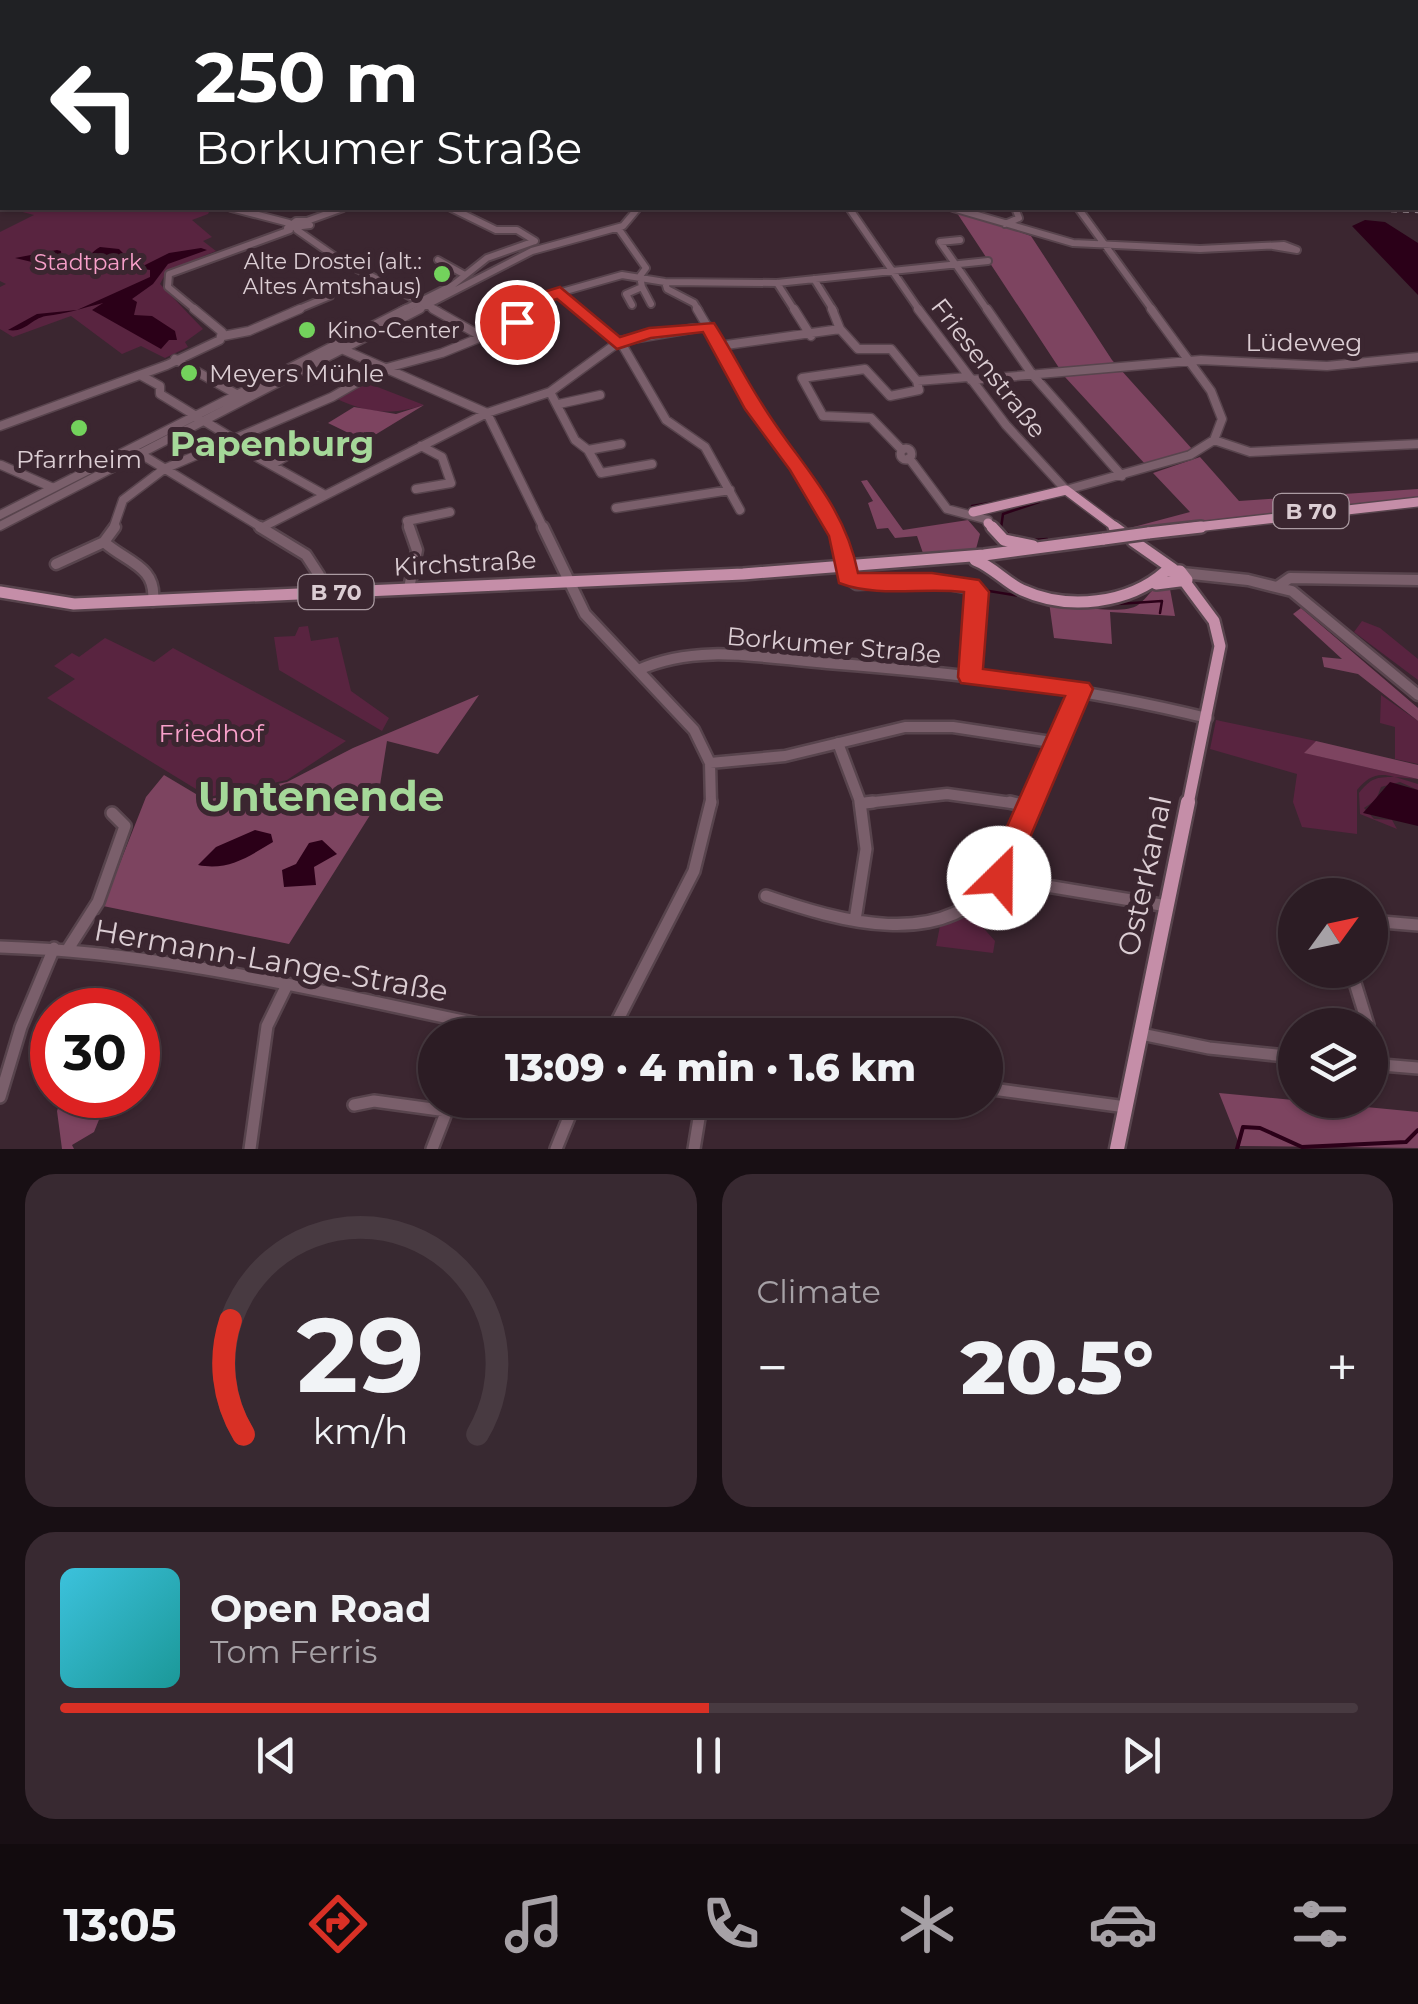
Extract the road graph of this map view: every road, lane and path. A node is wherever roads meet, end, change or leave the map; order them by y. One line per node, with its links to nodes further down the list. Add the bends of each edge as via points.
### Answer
1 (130, 0): 2 (street)
2 (142, 0)
3 (241, 210): 12 (street)
4 (338, 210): 12 (street)
5 (456, 210): 15 (street)
6 (636, 210): 13 (street)
7 (850, 210): 23 (street, Friesenstraße)
8 (960, 210): 11 (street)
9 (1016, 210): 11 (street, via 1019,218)
10 (1079, 210): 17 (street)
11 (1005, 224): 17 (street, via 1048,238)
12 (297, 227): 14 (street); 33 (street, via 395,291)
13 (618, 228): 25 (street, via 646,268); 33 (street, via 532,251)
14 (272, 234): 40 (street, via 183,265 166,278)
15 (535, 240): 19 (street)
16 (960, 240): 22 (street, via 940,242)
17 (1104, 244): 18 (street); 47 (street)
18 (1273, 246)
19 (500, 251): 24 (street)
20 (438, 260): 24 (street)
21 (988, 261): 22 (street)
22 (952, 264): 23 (street); 49 (street)
23 (892, 270): 26 (street); 51 (street, Friesenstraße)
24 (465, 274): 33 (street)
25 (640, 276): 27 (street); 29 (street); 30 (street)
26 (814, 279): 28 (street); 38 (street)
27 (665, 282): 28 (street); 37 (street, via 694,303)
28 (778, 283): 41 (street)
29 (642, 286): 34 (street); 35 (street, via 626,294)
30 (560, 292): 36 (street); 42 (street)
31 (508, 294): 36 (street)
32 (330, 296): 40 (street)
33 (426, 303): 39 (street); 44 (street); 54 (street)
34 (652, 304)
35 (632, 305)
36 (525, 306): 39 (street, via 517,322)
37 (708, 326): 42 (street); 43 (street)
38 (840, 330): 41 (street); 52 (street, via 858,348 891,349)
39 (479, 335): 48 (street)
40 (223, 336): 46 (street)
41 (810, 336): 43 (street)
42 (618, 342): 53 (street); 76 (street, via 666,420 706,447)
43 (719, 346): 97 (street, via 840,536)
44 (344, 350): 48 (street); 58 (street)
45 (1418, 358): 47 (street, Lüdeweg, via 1327,366)
46 (175, 359): 50 (street); 54 (street)
47 (1189, 361): 49 (street, Lüdeweg); 62 (street, via 1220,410)
48 (384, 369): 57 (street); 61 (street)
49 (1032, 374): 51 (street, Lüdeweg); 73 (street)
50 (142, 376): 58 (street); 59 (street)
51 (970, 378): 52 (street, Lüdeweg); 77 (street, Friesenstraße)
52 (917, 381): 83 (street, Lüdeweg, via 920,390 890,396 864,370 802,378 824,416 877,419 947,509)
53 (550, 392): 56 (street); 57 (street)
54 (236, 394): 58 (street)
55 (600, 395): 56 (street)
56 (559, 404): 66 (street, via 575,440)
57 (488, 413): 65 (street); 101 (street)
58 (202, 416): 61 (street); 68 (street)
59 (0, 426)
60 (318, 437): 70 (street)
61 (232, 438): 72 (street)
62 (1214, 440): 64 (street, via 1250,452); 73 (street, via 1190,455)
63 (621, 444): 66 (street)
64 (1418, 444)
65 (421, 446): 75 (street, via 442,457 450,482); 78 (street)
66 (588, 450): 71 (street, via 601,473)
67 (246, 451): 70 (street)
68 (132, 452): 72 (street); 74 (street); 87 (street)
69 (1, 461): 74 (street)
70 (273, 464): 78 (street)
71 (652, 464)
72 (164, 469): 88 (street); 91 (street, via 124,500)
73 (1122, 476): 77 (street)
74 (51, 487): 85 (street)
75 (416, 489)
76 (730, 490): 80 (street); 81 (street)
77 (1069, 492): 86 (main road); 89 (main road, Friesenstraße)
78 (325, 495): 88 (street)
79 (1418, 502): 92 (main road, Kirchstraße / B 70, bridge)
80 (616, 508)
81 (740, 510)
82 (450, 512): 104 (street, via 407,521 417,550)
83 (957, 512): 84 (street); 86 (street)
84 (973, 512): 86 (main road)
85 (0, 514)
86 (990, 517): 92 (main road, via 999,536); 93 (main road, via 996,544)
87 (0, 526)
88 (261, 528): 98 (street, via 306,555)
89 (1121, 532)
90 (1133, 541): 99 (main road)
91 (104, 542): 96 (street); 106 (street, via 150,570)
92 (1042, 549): 93 (main road, Kirchstraße / B 70); 94 (main road, Kirchstraße / B 70); 100 (main road, via 1008,561)
93 (988, 553): 95 (main road, Kirchstraße / B 70)
94 (969, 559): 95 (main road, Kirchstraße / B 70); 100 (main road)
95 (933, 560): 97 (main road, Kirchstraße / B 70)
96 (56, 564)
97 (846, 567): 101 (main road, Kirchstraße / B 70); 108 (street, via 857,584 932,581 974,588)
98 (319, 575)
99 (1175, 577): 100 (main road, via 1132,596 1095,600 1027,592); 103 (street); 111 (main road, Osterkanal, via 1221,634)
100 (1008, 579)
101 (569, 580): 104 (main road, Kirchstraße / B 70); 107 (street, via 593,626)
102 (1418, 580): 103 (street)
103 (1281, 583): 110 (street)
104 (410, 588): 106 (main road, Kirchstraße / B 70)
105 (0, 592): 106 (main road, Kirchstraße / B 70, via 74,604)
106 (153, 601)
107 (638, 670): 108 (street, Borkumer Straße, via 704,653); 114 (street, via 694,730)
108 (970, 677): 109 (street, Borkumer Straße)
109 (1080, 689): 111 (street, Borkumer Straße); 113 (street)
110 (1418, 696)
111 (1206, 718): 120 (main road, Osterkanal)
112 (838, 743): 113 (street, via 880,730 934,725); 114 (street); 115 (street)
113 (1058, 743): 116 (street)
114 (710, 763): 128 (street, via 712,805 694,871)
115 (864, 803): 116 (street, via 971,795); 121 (street, via 868,863)
116 (1029, 808): 118 (street)
117 (112, 812): 125 (street, via 125,826 98,902)
118 (999, 878): 120 (street); 121 (street, via 969,908 945,920)
119 (766, 896): 121 (street, via 787,907)
120 (1167, 906): 129 (main road, Osterkanal)
121 (855, 920)
122 (1388, 922): 123 (street)
123 (1418, 925)
124 (0, 947): 125 (street, Hermann-Lange-Straße)
125 (61, 948): 126 (street, Hermann-Lange-Straße); 134 (street, via 20,1027)
126 (286, 987): 127 (street, Hermann-Lange-Straße); 141 (street, via 267,1026)
127 (424, 1018)
128 (619, 1018)
129 (1141, 1034): 130 (street); 137 (main road, Osterkanal)
130 (1278, 1055)
131 (1388, 1065): 132 (street)
132 (1418, 1068)
133 (1003, 1090): 137 (street)
134 (0, 1097)
135 (354, 1104): 136 (street)
136 (418, 1104)
137 (1126, 1107): 145 (main road, Osterkanal)
138 (444, 1118): 142 (street)
139 (569, 1118): 143 (street)
140 (699, 1118): 144 (street)
141 (250, 1149)
142 (432, 1149)
143 (556, 1149)
144 (694, 1149)
145 (1117, 1149)

